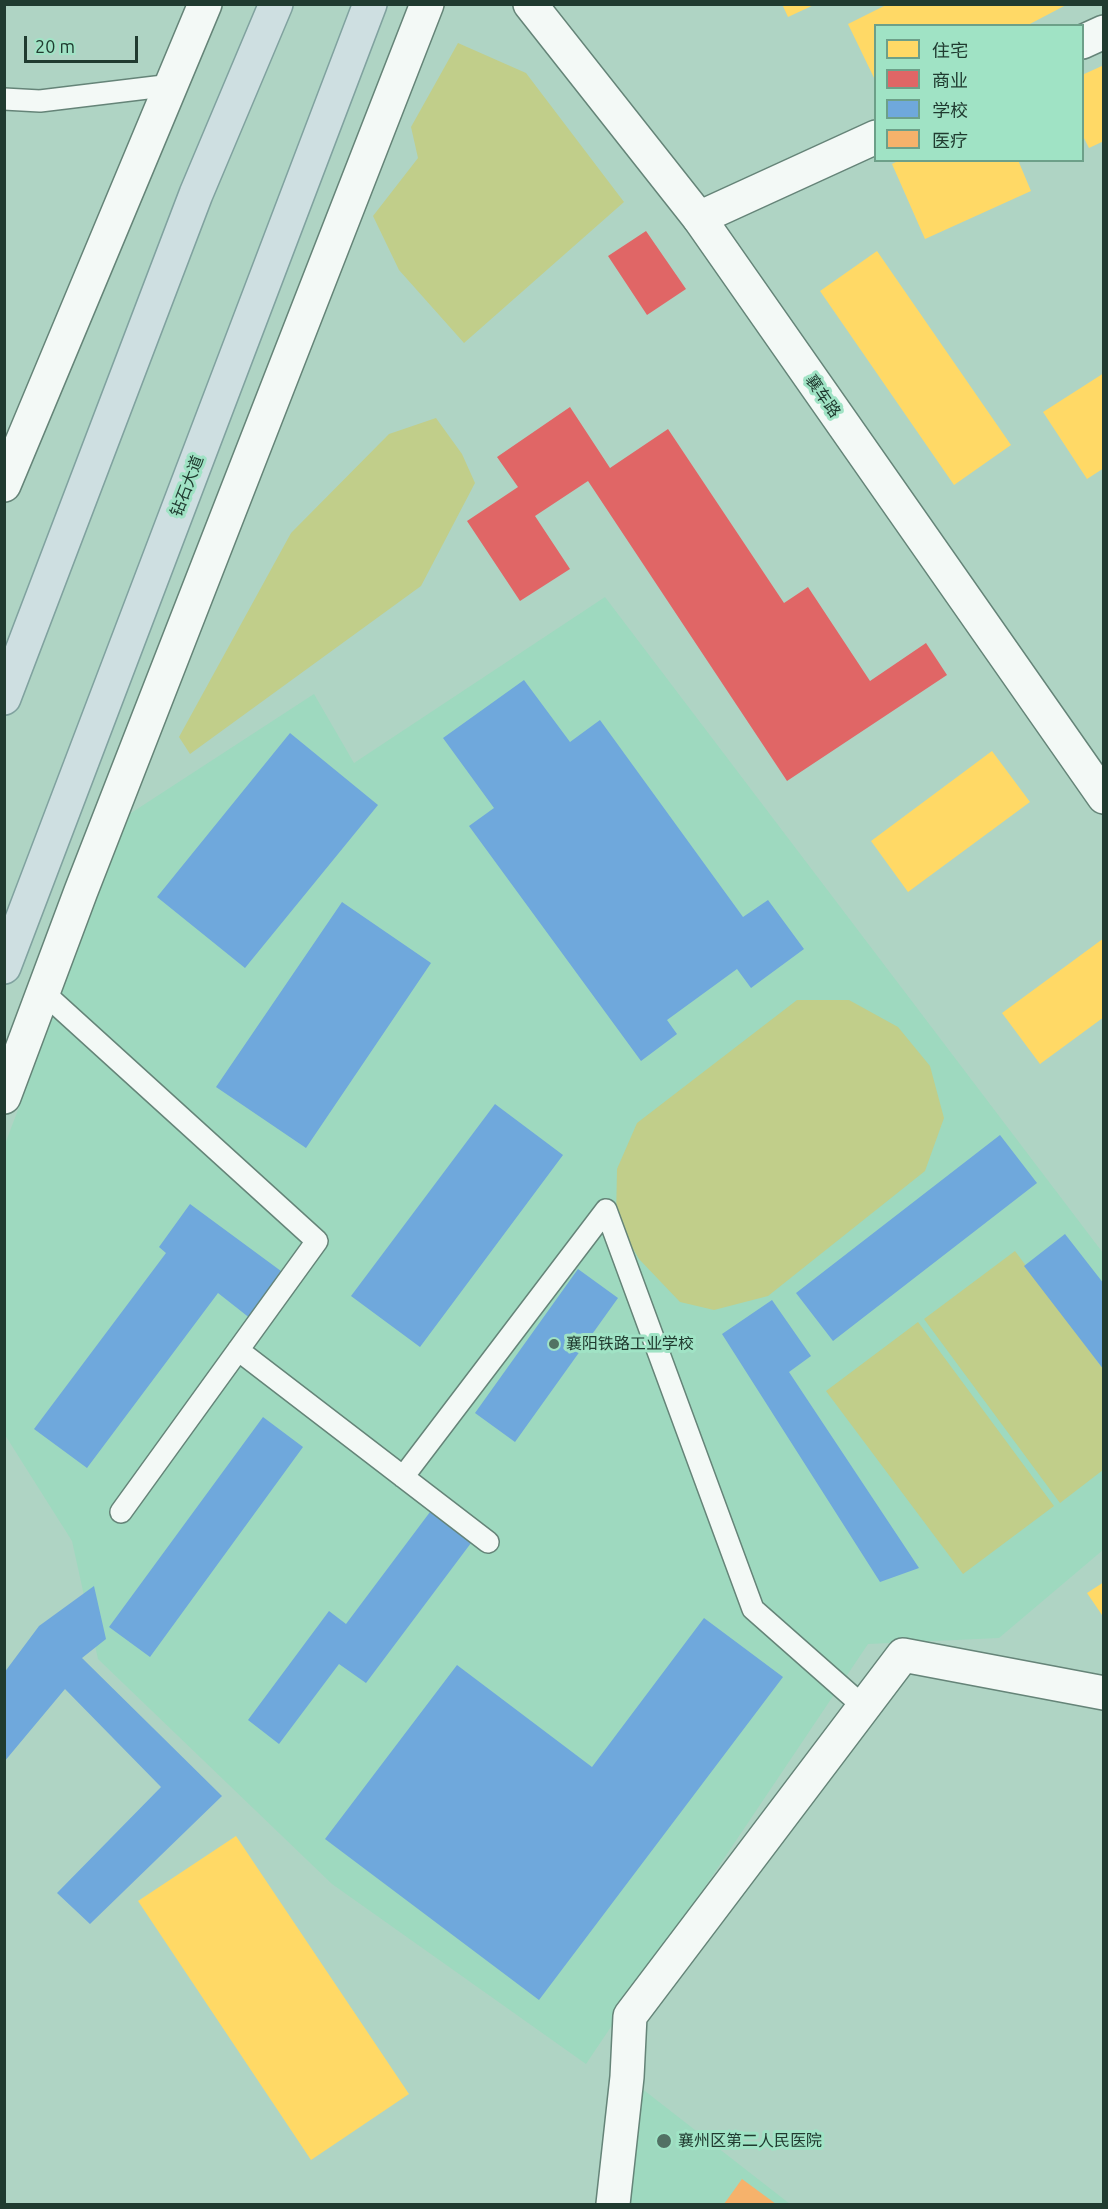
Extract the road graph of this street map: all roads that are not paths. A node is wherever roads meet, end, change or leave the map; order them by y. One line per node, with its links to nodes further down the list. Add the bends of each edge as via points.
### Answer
1 (205, 4): 8 (street)
2 (276, 4): 14 (highway, via 196,194)
3 (370, 4): 16 (highway, 钻石大道)
4 (427, 4): 17 (street)
5 (530, 4): 11 (street, 襄车路)
6 (1104, 32): 7 (street)
7 (1084, 42)
8 (172, 85): 9 (lane, via 40,101); 12 (street)
9 (4, 99)
10 (874, 138): 11 (street)
11 (699, 218): 15 (street, 襄车路)
12 (11, 447): 13 (street)
13 (4, 485)
14 (4, 698)
15 (1104, 797)
16 (4, 967)
17 (44, 993): 18 (street); 19 (lane, via 317,1241)
18 (4, 1097)
19 (238, 1350): 20 (lane); 21 (lane)
20 (403, 1477): 22 (lane); 24 (lane, via 606,1210 753,1609)
21 (121, 1512)
22 (488, 1542)
23 (1104, 1693): 24 (street, via 903,1655)
24 (864, 1707): 25 (street, via 630,2016)
25 (614, 2205)

